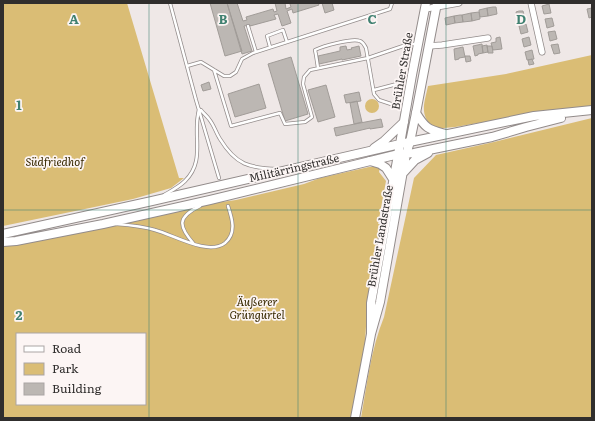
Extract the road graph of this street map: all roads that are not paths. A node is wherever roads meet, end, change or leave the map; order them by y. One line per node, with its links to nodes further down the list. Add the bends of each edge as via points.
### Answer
1 (170, 3): 16 (lane)
2 (392, 3): 9 (lane, via 390,9)
3 (459, 3): 5 (street)
4 (531, 3): 14 (street)
5 (437, 5): 6 (street); 11 (main road, Brühler Straße)
6 (426, 6): 10 (main road, Brühler Straße)
7 (248, 26): 13 (lane)
8 (488, 38): 11 (street, Brühler Straße)
9 (287, 42): 12 (lane); 12 (lane, via 283,30 267,36)
10 (418, 44): 11 (main road); 15 (lane, via 409,44); 25 (main road, Brühler Straße)
11 (429, 46): 24 (main road, Brühler Straße)
12 (270, 47): 13 (lane)
13 (256, 52): 18 (lane, via 245,56 236,72 230,76 224,76)
14 (542, 52)
15 (368, 58): 17 (lane); 17 (lane, via 366,48 360,41 323,46 315,50); 20 (lane)
16 (187, 66): 18 (lane, via 201,62); 22 (lane)
17 (318, 68): 18 (lane, via 310,70 304,77 303,84 312,117 305,122 285,124 280,113 231,126)
18 (214, 70)
19 (397, 84): 20 (lane)
20 (374, 90): 21 (lane, via 379,100)
21 (397, 106)
22 (199, 109): 33 (lane, via 209,119 234,158 244,164 262,168); 35 (lane); 38 (lane, via 197,160 193,170 184,182)
23 (591, 110): 26 (main road, Militärringstraße, via 534,116); 29 (main road, Militärringstraße, via 492,137)
24 (416, 113): 26 (main road, via 424,125); 27 (main road, Brühler Straße)
25 (404, 121): 28 (main road, Brühler Straße); 30 (main road, via 384,142)
26 (446, 134): 27 (main road, Militärringstraße)
27 (410, 142): 28 (main road, Militärringstraße); 31 (main road, Brühler Landstraße)
28 (400, 144): 30 (main road, Militärringstraße); 31 (main road, Brühler Landstraße)
29 (436, 149): 31 (main road, Militärringstraße); 34 (main road, via 415,160)
30 (368, 152): 33 (main road, Militärringstraße)
31 (402, 154): 32 (main road, Militärringstraße); 34 (main road, Brühler Landstraße); 36 (main road, Brühler Landstraße)
32 (370, 161): 36 (main road, via 386,168); 37 (main road, Militärringstraße)
33 (291, 169): 38 (main road, Militärringstraße)
34 (402, 174): 44 (main road, Brühler Landstraße, via 380,302)
35 (219, 178)
36 (393, 179): 44 (main road, Brühler Landstraße, via 371,303)
37 (210, 200): 40 (main road, Militärringstraße); 43 (lane, via 190,210 182,222 185,234)
38 (152, 201): 41 (main road, Militärringstraße)
39 (228, 206): 43 (lane, via 233,225 229,239 217,246)
40 (103, 224): 42 (main road, Militärringstraße); 43 (lane, via 156,230)
41 (3, 234)
42 (3, 242)
43 (195, 244)
44 (371, 334): 45 (main road, Brühler Landstraße)
45 (355, 418)

